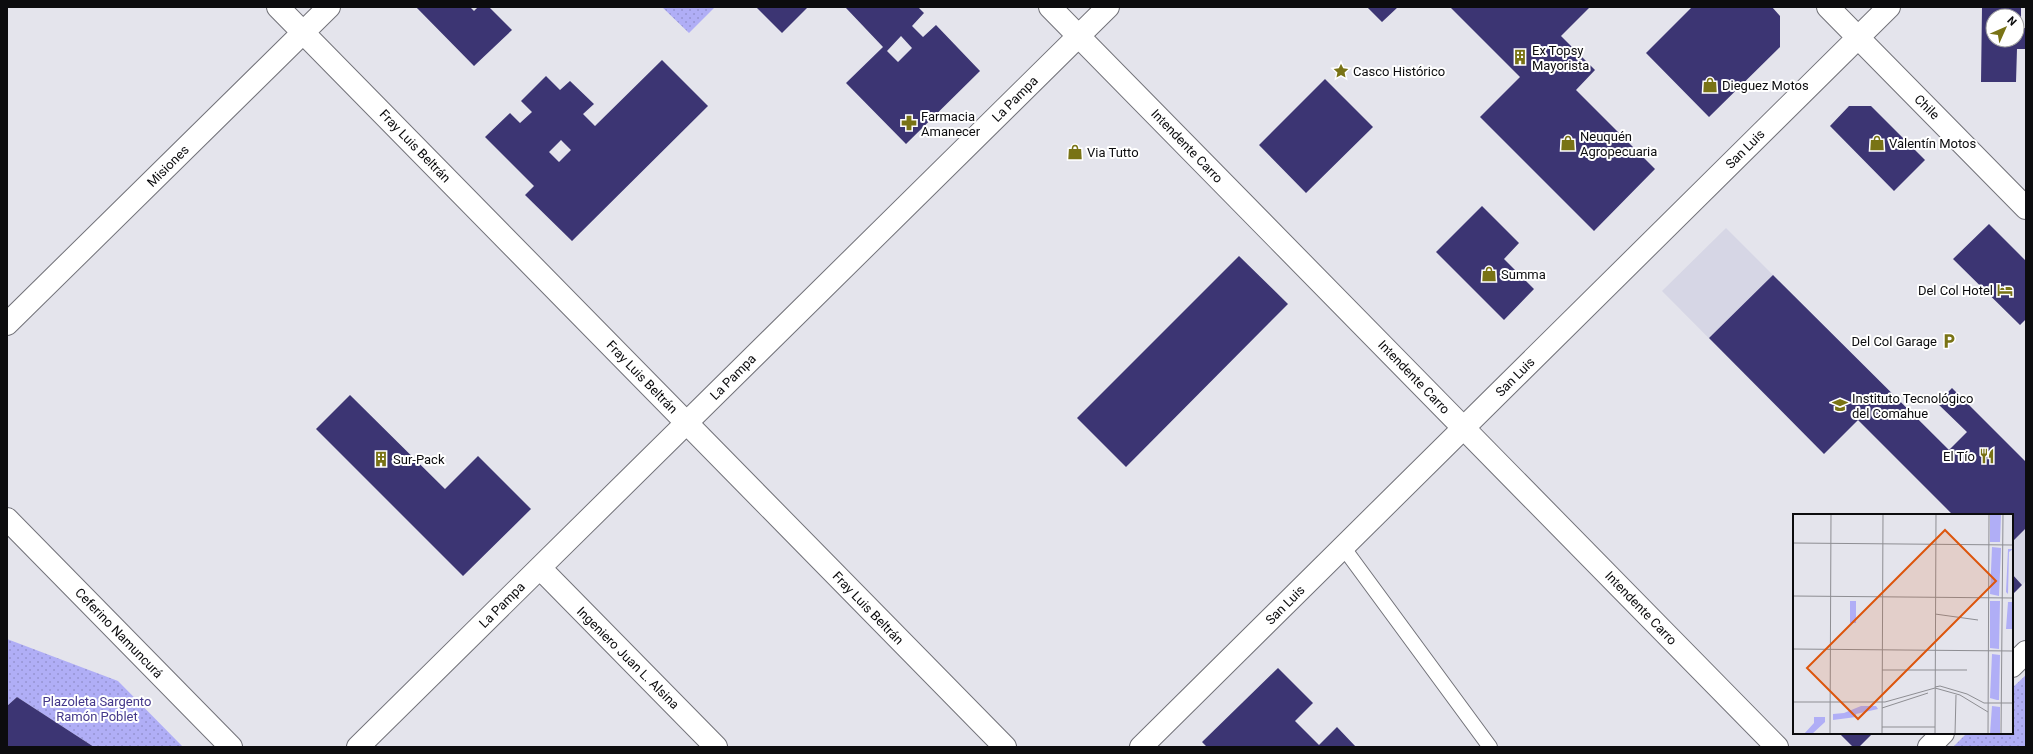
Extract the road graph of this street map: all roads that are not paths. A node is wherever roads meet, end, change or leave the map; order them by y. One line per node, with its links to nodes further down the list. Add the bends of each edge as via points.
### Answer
1 (278, 7): 7 (street, Fray Luis Beltrán)
2 (329, 7): 7 (street, Misiones)
3 (1050, 7): 8 (street, Intendente Carro)
4 (1108, 7): 8 (street, La Pampa)
5 (1828, 7): 9 (street, Chile)
6 (1889, 7): 9 (street, San Luis)
7 (303, 32): 11 (street, Misiones); 12 (street, Fray Luis Beltrán)
8 (1079, 36): 12 (street, La Pampa); 13 (street, Intendente Carro)
9 (1858, 38): 10 (street, Chile); 13 (street, San Luis)
10 (2026, 208)
11 (7, 324)
12 (686, 423): 16 (street, La Pampa); 23 (street, Fray Luis Beltrán)
13 (1464, 428): 15 (street, San Luis); 26 (street, Intendente Carro)
14 (7, 519): 20 (street, Ceferino Namuncurá)
15 (1343, 547): 24 (street, San Luis); 25 (lane)
16 (540, 568): 21 (street, La Pampa); 22 (street, Ingeniero Juan L. Alsina)
17 (2026, 652): 18 (street)
18 (2013, 665)
19 (1942, 734): 27 (street)
20 (230, 747)
21 (358, 747)
22 (716, 747)
23 (1005, 747)
24 (1141, 747)
25 (1490, 747)
26 (1777, 747)
27 (1929, 747)

